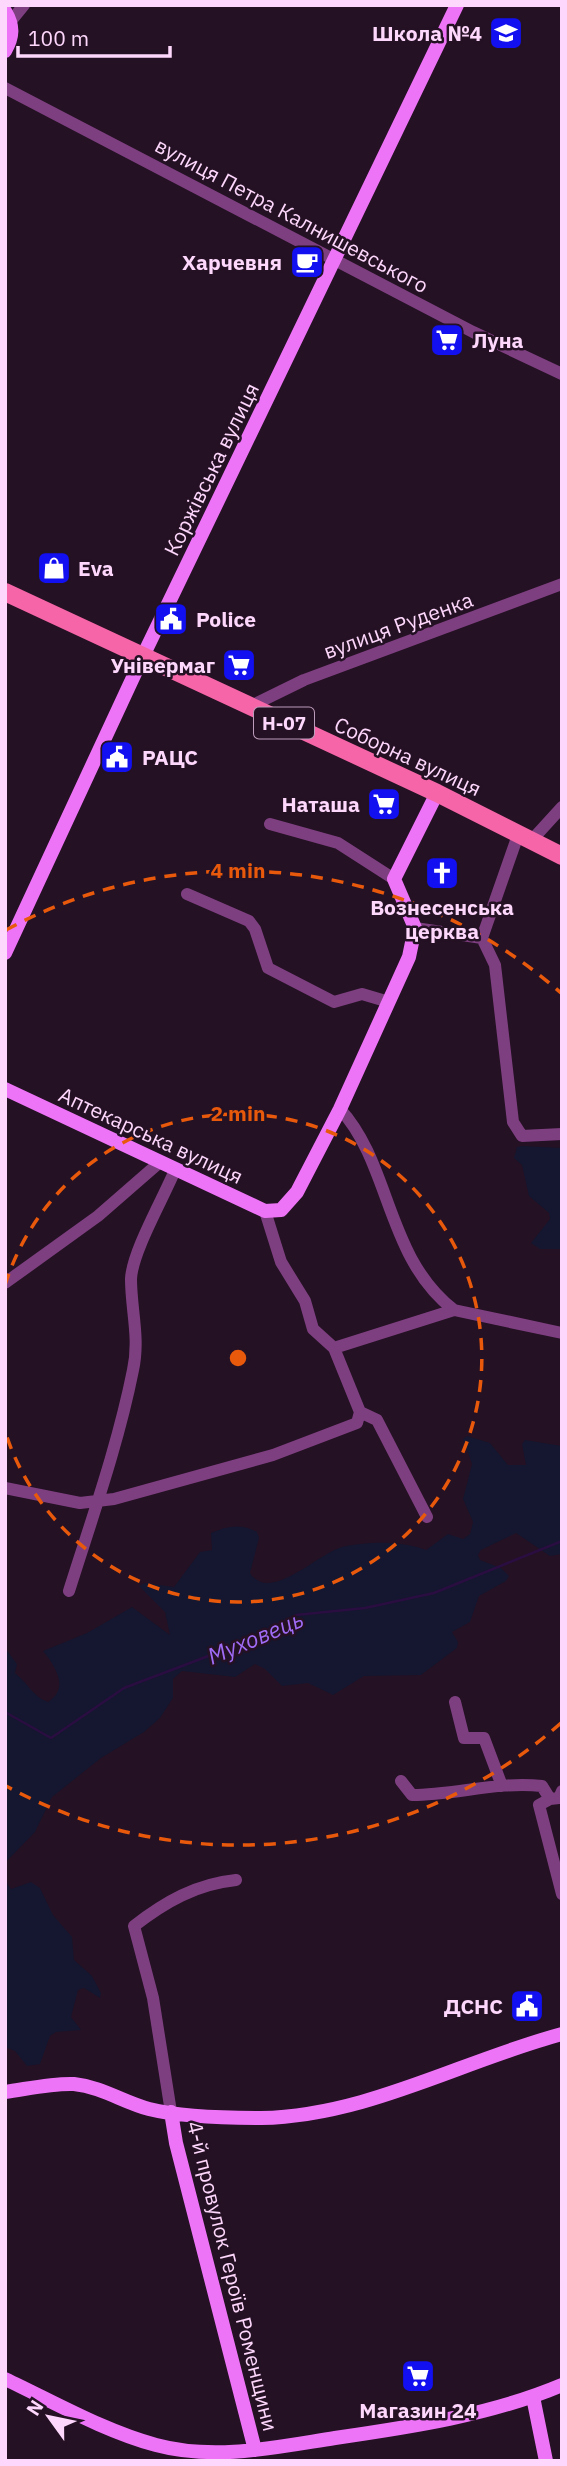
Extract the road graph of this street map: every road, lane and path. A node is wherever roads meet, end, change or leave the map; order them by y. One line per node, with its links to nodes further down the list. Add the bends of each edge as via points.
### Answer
1 (24, 5): 3 (street)
2 (457, 5): 6 (street, Коржівська вулиця)
3 (8, 16): 4 (street, via 12,37)
4 (5, 51)
5 (5, 88): 6 (street, вулиця Петра Калнишевського)
6 (337, 261): 7 (street, вулиця Петра Калнишевського); 10 (street, Коржівська вулиця)
7 (562, 374)
8 (562, 584): 11 (street, вулиця Руденка, via 304,680)
9 (5, 592): 10 (main road, Соборна вулиця / Н-07)
10 (143, 656): 11 (main road, Соборна вулиця / Н-07); 21 (street, Коржівська вулиця)
11 (249, 707): 12 (main road, Соборна вулиця / Н-07)
12 (437, 793): 15 (main road, Соборна вулиця / Н-07); 17 (street)
13 (562, 807): 15 (street)
14 (270, 824): 17 (street, via 338,843)
15 (525, 838): 16 (main road, Соборна вулиця / Н-07); 20 (street)
16 (562, 856)
17 (394, 879): 19 (street)
18 (187, 894): 22 (street, via 249,921 272,972 334,1002 362,994)
19 (415, 928): 20 (street); 22 (street, via 409,957)
20 (482, 938): 25 (street, via 495,965 513,1122 522,1136)
21 (5, 953)
22 (389, 1002): 24 (street)
23 (5, 1089): 26 (street, Аптекарська вулиця)
24 (340, 1109): 28 (street, Аптекарська вулиця, via 297,1192 281,1210); 30 (street, via 358,1129 394,1226 424,1281)
25 (562, 1134)
26 (160, 1162): 27 (street, Аптекарська вулиця); 29 (street, via 98,1216)
27 (175, 1170): 28 (street, Аптекарська вулиця); 35 (street, via 136,1256 131,1278 137,1340 134,1368)
28 (265, 1211): 32 (street, via 281,1262 305,1301 313,1329)
29 (5, 1283)
30 (454, 1310): 31 (street); 32 (street)
31 (562, 1333)
32 (334, 1348): 33 (street)
33 (360, 1412): 35 (street, via 357,1423 273,1455); 36 (street, via 377,1420)
34 (5, 1488): 35 (street, via 80,1503)
35 (97, 1501): 37 (street)
36 (427, 1517)
37 (69, 1591)
38 (455, 1702): 40 (street, via 464,1738 484,1738)
39 (401, 1781): 40 (street, via 412,1795)
40 (502, 1786): 41 (street, via 542,1787)
41 (558, 1797): 43 (street, via 539,1805)
42 (236, 1880): 46 (street, via 168,1900 134,1926 153,1998)
43 (562, 1894)
44 (562, 2034): 46 (street, via 363,2102 306,2115 259,2118)
45 (5, 2092): 46 (street, via 71,2084 99,2088 148,2109)
46 (171, 2112): 50 (street, 4-й провулок Героїв Роменщини)
47 (5, 2379): 50 (street, via 156,2445 197,2452)
48 (562, 2385): 49 (street)
49 (533, 2397): 50 (street, via 405,2428); 51 (street)
50 (255, 2450)
51 (546, 2461)

